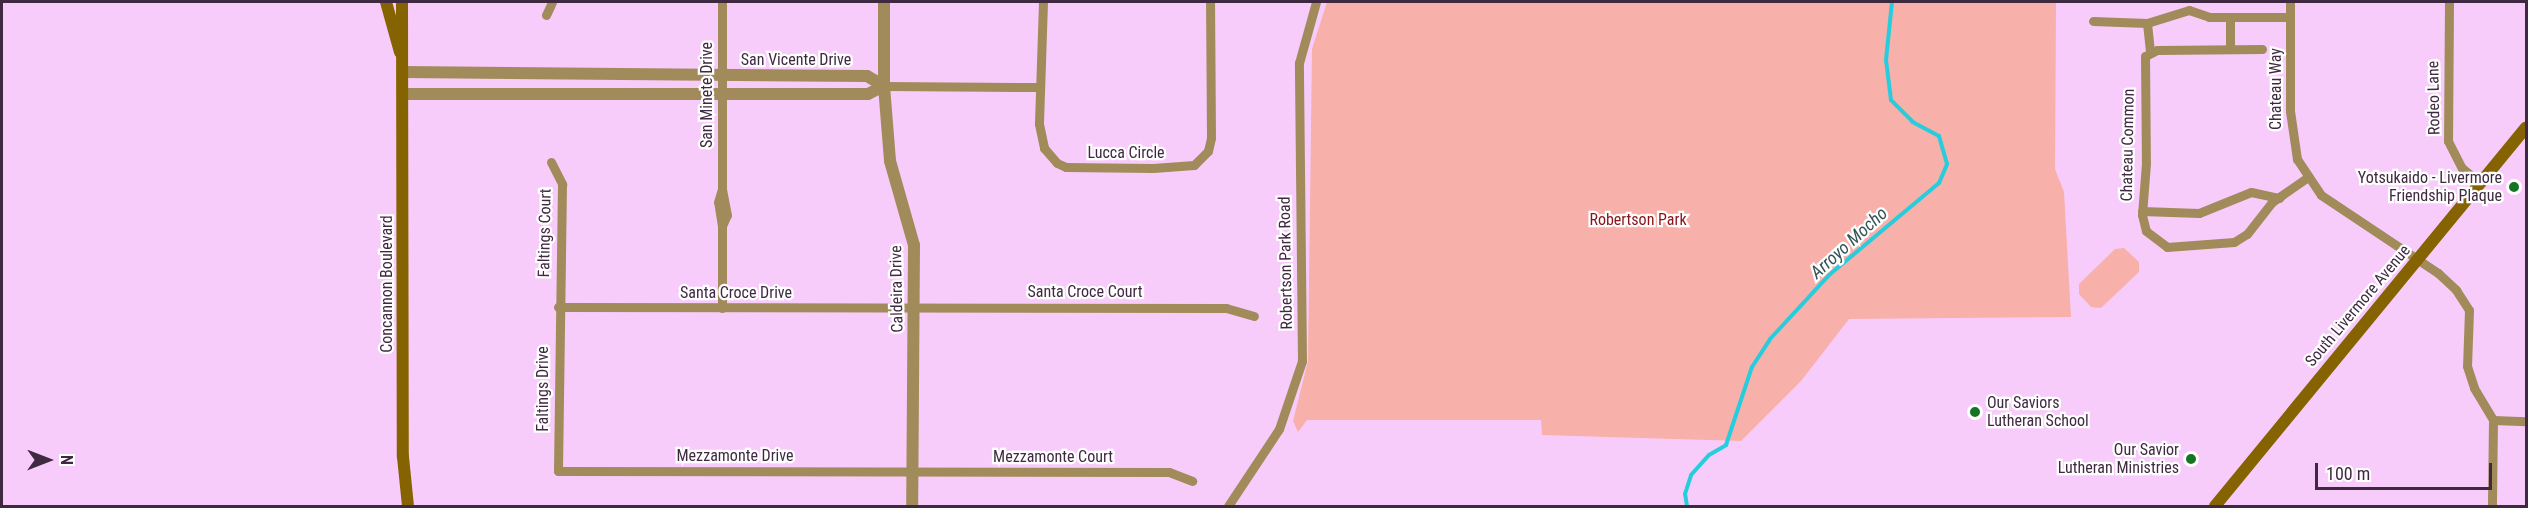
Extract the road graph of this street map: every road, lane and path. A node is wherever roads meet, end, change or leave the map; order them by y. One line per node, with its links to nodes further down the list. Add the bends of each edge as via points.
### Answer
1 (386, 2): 19 (main road, Concannon Boulevard)
2 (402, 2): 19 (main road, Concannon Boulevard)
3 (552, 2): 11 (street)
4 (722, 2): 20 (street, San Minete Drive)
5 (884, 2): 21 (street, Caldeira Drive)
6 (1043, 2): 22 (street, Lucca Circle)
7 (1209, 2): 22 (street, Lucca Circle, via 1211,138 1204,157 1194,165 1077,168 1057,163 1044,148 1041,136)
8 (1316, 2): 43 (street, Robertson Park Road, via 1299,63 1302,361 1279,429)
9 (2290, 2): 12 (street, Chateau Way)
10 (2448, 2): 28 (street, Rodeo Lane, via 2448,141 2462,168)
11 (546, 15)
12 (2290, 17): 13 (street); 27 (street, Chateau Way, via 2292,141)
13 (2230, 18): 15 (street, via 2209,17 2189,10); 17 (street)
14 (2093, 21): 15 (street)
15 (2147, 22): 18 (street, Chateau Common)
16 (2262, 49): 17 (street)
17 (2230, 50): 18 (street)
18 (2150, 52): 30 (street, Chateau Common, via 2144,64 2147,129)
19 (403, 67): 20 (street, San Vicente Drive); 23 (main road, Concannon Boulevard)
20 (722, 76): 21 (street, San Vicente Drive, via 867,76); 24 (street, San Minete Drive)
21 (884, 86): 22 (street); 24 (street, San Vicente Drive, via 868,94); 33 (street, Caldeira Drive, via 890,161 914,245)
22 (1040, 87)
23 (404, 94): 24 (street, San Vicente Drive); 41 (main road, Concannon Boulevard, via 403,457)
24 (722, 95): 34 (street, San Minete Drive, via 722,189 727,215 722,226)
25 (2526, 127): 28 (main road, South Livermore Avenue)
26 (551, 162): 32 (street, Faltings Court, via 562,184)
27 (2308, 177): 29 (street, Chateau Common); 31 (street, Chateau Way, via 2321,195)
28 (2480, 183): 31 (main road, South Livermore Avenue)
29 (2279, 198): 30 (street, Chateau Common, via 2251,192 2199,213); 30 (street, Chateau Common, via 2242,239 2222,245 2167,247 2151,238)
30 (2142, 211)
31 (2419, 259): 36 (street, Chateau Way, via 2456,290 2469,310 2467,366 2474,388); 44 (main road, South Livermore Avenue)
32 (558, 307): 34 (street, Santa Croce Drive); 38 (street, Faltings Drive)
33 (915, 307): 34 (street, Santa Croce Drive); 35 (street, Santa Croce Court, via 1226,308); 39 (street, Caldeira Drive)
34 (722, 308)
35 (1254, 316)
36 (2493, 420): 37 (street); 45 (street)
37 (2526, 421)
38 (558, 471): 39 (street, Mezzamonte Drive)
39 (912, 471): 40 (street, Mezzamonte Court, via 1169,472); 42 (street, Caldeira Drive)
40 (1192, 481)
41 (408, 507)
42 (912, 507)
43 (1228, 507)
44 (2215, 507)
45 (2492, 507)

